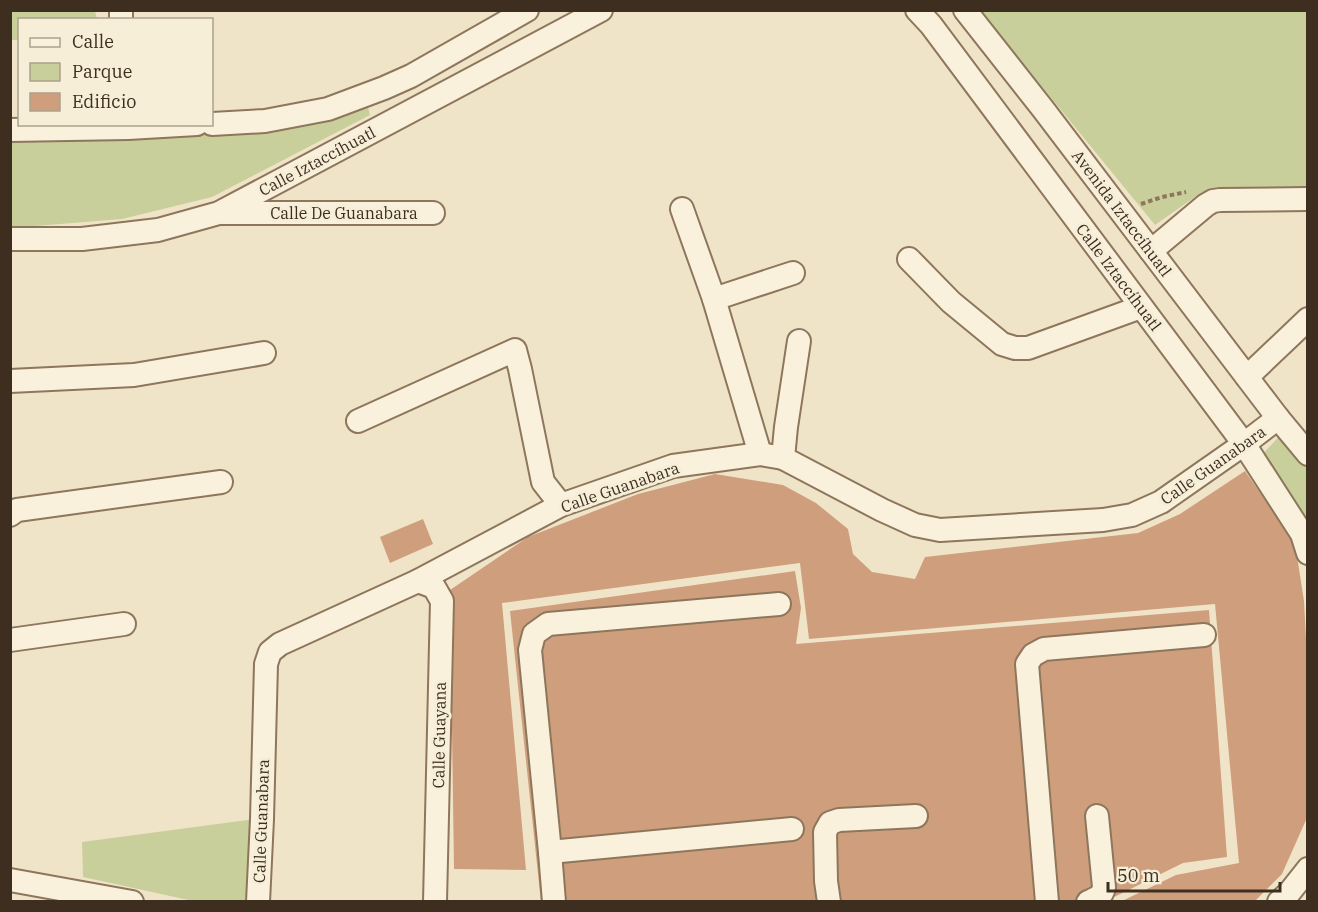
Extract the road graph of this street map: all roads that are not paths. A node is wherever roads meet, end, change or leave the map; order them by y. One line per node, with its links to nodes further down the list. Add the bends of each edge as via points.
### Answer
1 (527, 10): 5 (street, via 411,76 328,109 265,121)
2 (601, 10): 10 (street, Calle Iztaccíhuatl)
3 (917, 10): 17 (street, Calle Iztaccíhuatl)
4 (965, 10): 13 (street, Avenida Iztaccíhuatl)
5 (213, 124)
6 (128, 126): 7 (street)
7 (10, 130)
8 (1308, 199): 13 (street, via 1213,201)
9 (682, 209): 16 (street)
10 (219, 213): 11 (street, Calle De Guanabara); 12 (street, Calle Iztaccíhuatl, via 158,230 82,239)
11 (433, 213)
12 (10, 239)
13 (1151, 251): 21 (street, Avenida Iztaccíhuatl)
14 (909, 259): 17 (street, via 951,302 1002,344 1015,348 1028,348)
15 (794, 273): 16 (street)
16 (714, 299): 26 (street)
17 (1142, 307): 25 (street, Calle Iztaccíhuatl)
18 (1308, 319): 21 (street)
19 (798, 341): 28 (street)
20 (264, 353): 22 (street, via 134,375)
21 (1247, 377): 23 (street, Avenida Iztaccíhuatl)
22 (10, 381)
23 (1278, 418): 25 (street, Calle Guanabara); 27 (street)
24 (358, 421): 30 (street, via 515,350 543,482)
25 (1244, 444): 28 (street, Calle Guanabara, via 1161,502 1132,515 940,530 893,515); 32 (street, Calle Iztaccíhuatl, via 1302,534)
26 (760, 454): 28 (street, Calle Guanabara); 30 (street, Calle Guanabara, via 673,466)
27 (1308, 454)
28 (783, 458)
29 (221, 482): 31 (street, via 17,510)
30 (561, 505): 33 (street, Calle Guanabara)
31 (10, 515)
32 (1308, 553)
33 (418, 581): 45 (street, Calle Guanabara, via 270,652 266,664); 46 (street, Calle Guayana, via 434,587 442,601)
34 (779, 604): 41 (street, via 548,624 534,634 530,650)
35 (124, 624): 37 (street)
36 (1204, 635): 49 (street, via 1044,649 1033,654 1027,664)
37 (10, 640)
38 (916, 816): 48 (street, via 830,823 825,832)
39 (1097, 816): 50 (street, via 1104,887 1102,894)
40 (792, 829): 41 (street)
41 (550, 852): 47 (street)
42 (1308, 869): 51 (street)
43 (10, 880): 44 (street)
44 (132, 902)
45 (258, 902)
46 (435, 902)
47 (554, 902)
48 (829, 902)
49 (1047, 902)
50 (1088, 902)
51 (1279, 902)

